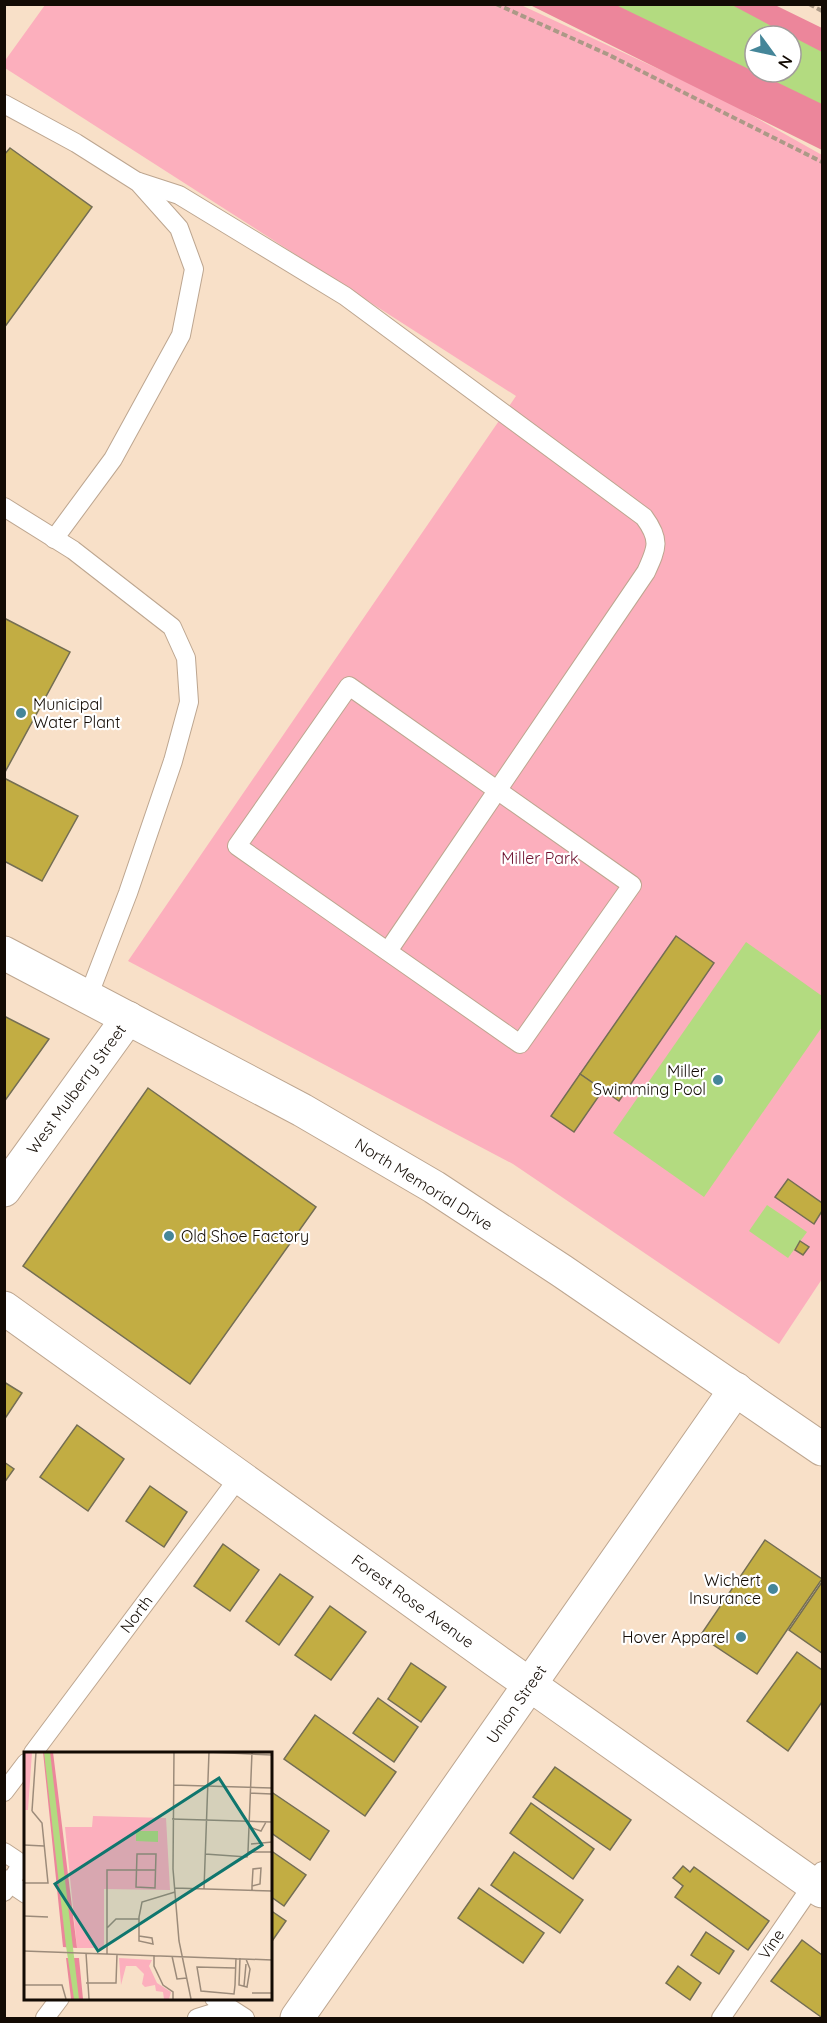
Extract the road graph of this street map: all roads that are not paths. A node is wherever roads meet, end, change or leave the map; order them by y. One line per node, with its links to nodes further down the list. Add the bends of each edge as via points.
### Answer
1 (4, 104): 2 (lane)
2 (136, 181): 4 (lane, via 179,228 194,269 182,335 113,459); 5 (lane, via 179,195 345,296 644,517 655,532 656,550 646,572)
3 (4, 507): 4 (lane)
4 (54, 538): 8 (lane, via 171,627 186,658 189,702 173,761)
5 (499, 791): 6 (lane); 6 (lane, via 632,885 520,1044); 6 (lane, via 349,686 237,846)
6 (388, 951)
7 (4, 953): 8 (street, North Memorial Drive)
8 (88, 997): 9 (street, North Memorial Drive)
9 (128, 1018): 10 (street, West Mulberry Street); 12 (street, North Memorial Drive, via 302,1110 434,1187)
10 (4, 1190)
11 (4, 1308): 14 (street, Forest Rose Avenue)
12 (736, 1389): 13 (street, North Memorial Drive); 15 (street, Union Street)
13 (822, 1449)
14 (240, 1476): 15 (street, Forest Rose Avenue); 16 (lane, North)
15 (530, 1685): 21 (street, Forest Rose Avenue); 29 (street, Union Street)
16 (34, 1752)
17 (24, 1766): 18 (lane)
18 (4, 1792)
19 (4, 1852): 20 (lane)
20 (24, 1866): 22 (lane)
21 (819, 1882): 30 (lane, Vine)
22 (6, 1885): 23 (lane)
23 (24, 1893)
24 (59, 1999): 27 (lane)
25 (216, 1999): 26 (lane)
26 (237, 2013): 28 (lane)
27 (45, 2019)
28 (197, 2019)
29 (297, 2019)
30 (720, 2019)

